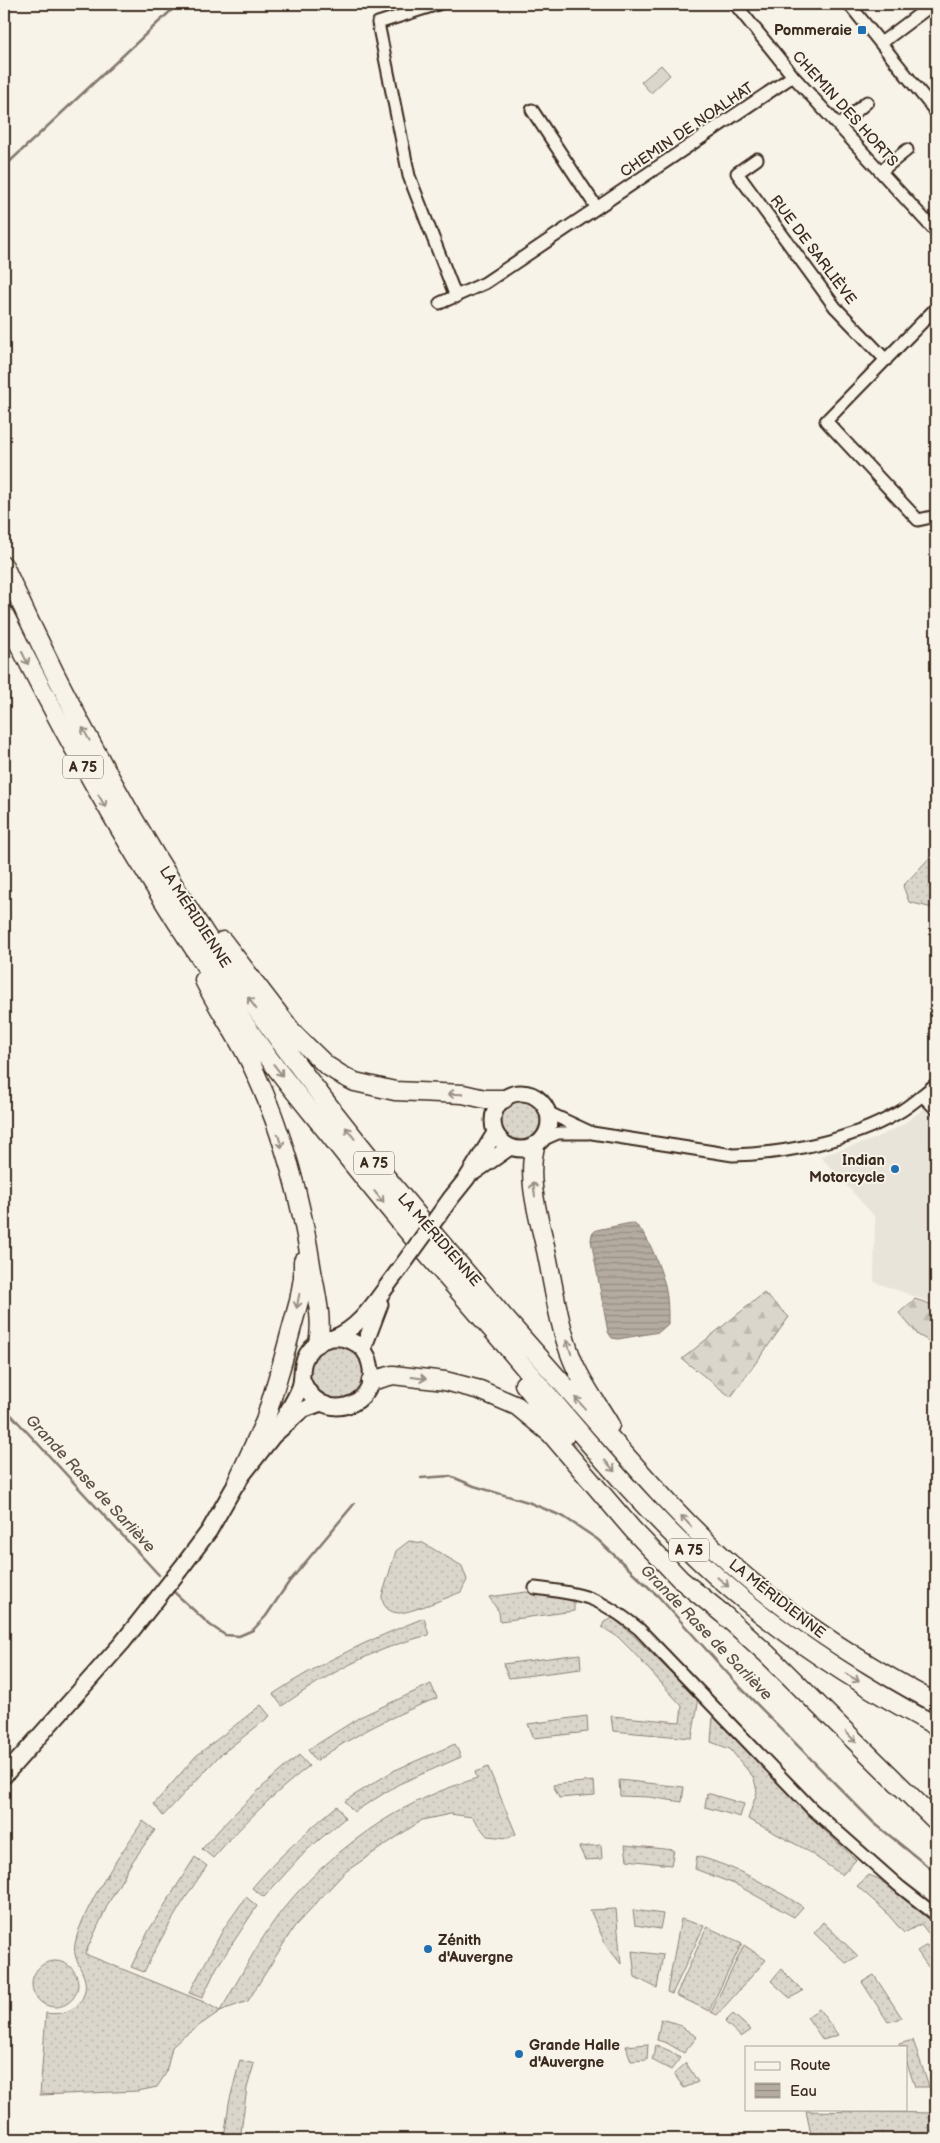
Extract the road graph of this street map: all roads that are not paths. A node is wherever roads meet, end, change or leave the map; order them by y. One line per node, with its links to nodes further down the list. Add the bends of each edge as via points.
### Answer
1 (438, 4): 5 (street)
2 (736, 4): 7 (street, CHEMIN DES HORTS)
3 (849, 4): 6 (street)
4 (932, 4): 6 (street)
5 (421, 6): 17 (street, via 378,24 409,176)
6 (881, 43): 10 (street)
7 (793, 76): 11 (street, CHEMIN DES HORTS); 15 (street, CHEMIN DE NOALHAT)
8 (867, 102): 11 (street)
9 (532, 110): 15 (street)
10 (936, 112)
11 (839, 126): 14 (street, CHEMIN DES HORTS)
12 (907, 150): 14 (street)
13 (757, 159): 20 (street, RUE DE SARLIÈVE, via 737,173 835,307)
14 (881, 171): 16 (street, CHEMIN DES HORTS)
15 (597, 208): 17 (street, CHEMIN DE NOALHAT, via 485,283)
16 (936, 232)
17 (456, 297): 18 (street, CHEMIN DE NOALHAT)
18 (440, 302)
19 (936, 308): 20 (street)
20 (886, 360): 21 (street, via 826,421 918,520)
21 (936, 516)
22 (4, 566): 24 (highway, LA MÉRIDIENNE / A 75, one-way to 22, via 63,690)
23 (4, 614): 25 (highway, LA MÉRIDIENNE / A 75, one-way to 25, via 83,767)
24 (137, 821): 28 (highway, one-way to 24, via 372,1087 355,1082 326,1065 294,1034); 45 (highway, LA MÉRIDIENNE / A 75, one-way to 24, via 416,1214 328,1106 218,954)
25 (171, 915): 36 (highway, one-way to 36, via 215,1003 254,1069); 38 (highway, LA MÉRIDIENNE / A 75, one-way to 38, via 271,1061 410,1235)
26 (936, 1084): 27 (street)
27 (922, 1095): 29 (street); 31 (street, via 898,1114 862,1130 754,1155 733,1155)
28 (504, 1099): 30 (main road, via 512,1094 530,1094 539,1099); 32 (main road, via 493,1114)
29 (936, 1109)
30 (549, 1113): 31 (street); 33 (main road, via 550,1124)
31 (592, 1132): 33 (street, via 558,1133)
32 (495, 1133): 34 (main road); 35 (main road)
33 (539, 1143): 34 (main road, via 526,1149); 45 (highway, one-way to 33, via 587,1390 572,1359 562,1327 533,1190 532,1168)
34 (510, 1147): 35 (main road)
35 (467, 1178): 37 (main road, bridge)
36 (294, 1183): 39 (highway, via 307,1239 320,1333); 46 (highway, one-way to 46, via 303,1257 299,1301 265,1421)
37 (396, 1274): 39 (main road, via 355,1326 346,1333); 40 (main road, via 381,1301)
38 (486, 1323): 48 (highway, via 504,1359 556,1424 645,1530); 50 (highway, LA MÉRIDIENNE / A 75, one-way to 50, via 655,1516 717,1577 775,1625 832,1665)
39 (325, 1340): 40 (main road, via 344,1338); 41 (main road, via 310,1350 305,1358)
40 (363, 1349): 42 (main road, via 370,1364)
41 (302, 1378): 43 (main road, via 312,1397); 44 (main road)
42 (371, 1381): 43 (main road, via 360,1399 350,1405 339,1407); 48 (highway, one-way to 48, via 393,1375 445,1381 480,1390 518,1406 550,1433 633,1530 681,1580)
43 (321, 1403): 44 (main road, via 302,1410)
44 (273, 1436): 46 (main road)
45 (647, 1479): 49 (highway, LA MÉRIDIENNE / A 75, one-way to 45, via 855,1657 765,1594 698,1534)
46 (237, 1482): 51 (main road, via 209,1530 122,1643)
47 (535, 1588): 53 (street, via 576,1592 598,1600 632,1623 811,1808)
48 (723, 1614): 52 (highway, one-way to 52)
49 (936, 1703)
50 (936, 1726)
51 (4, 1776)
52 (936, 1821)
53 (936, 1916)

